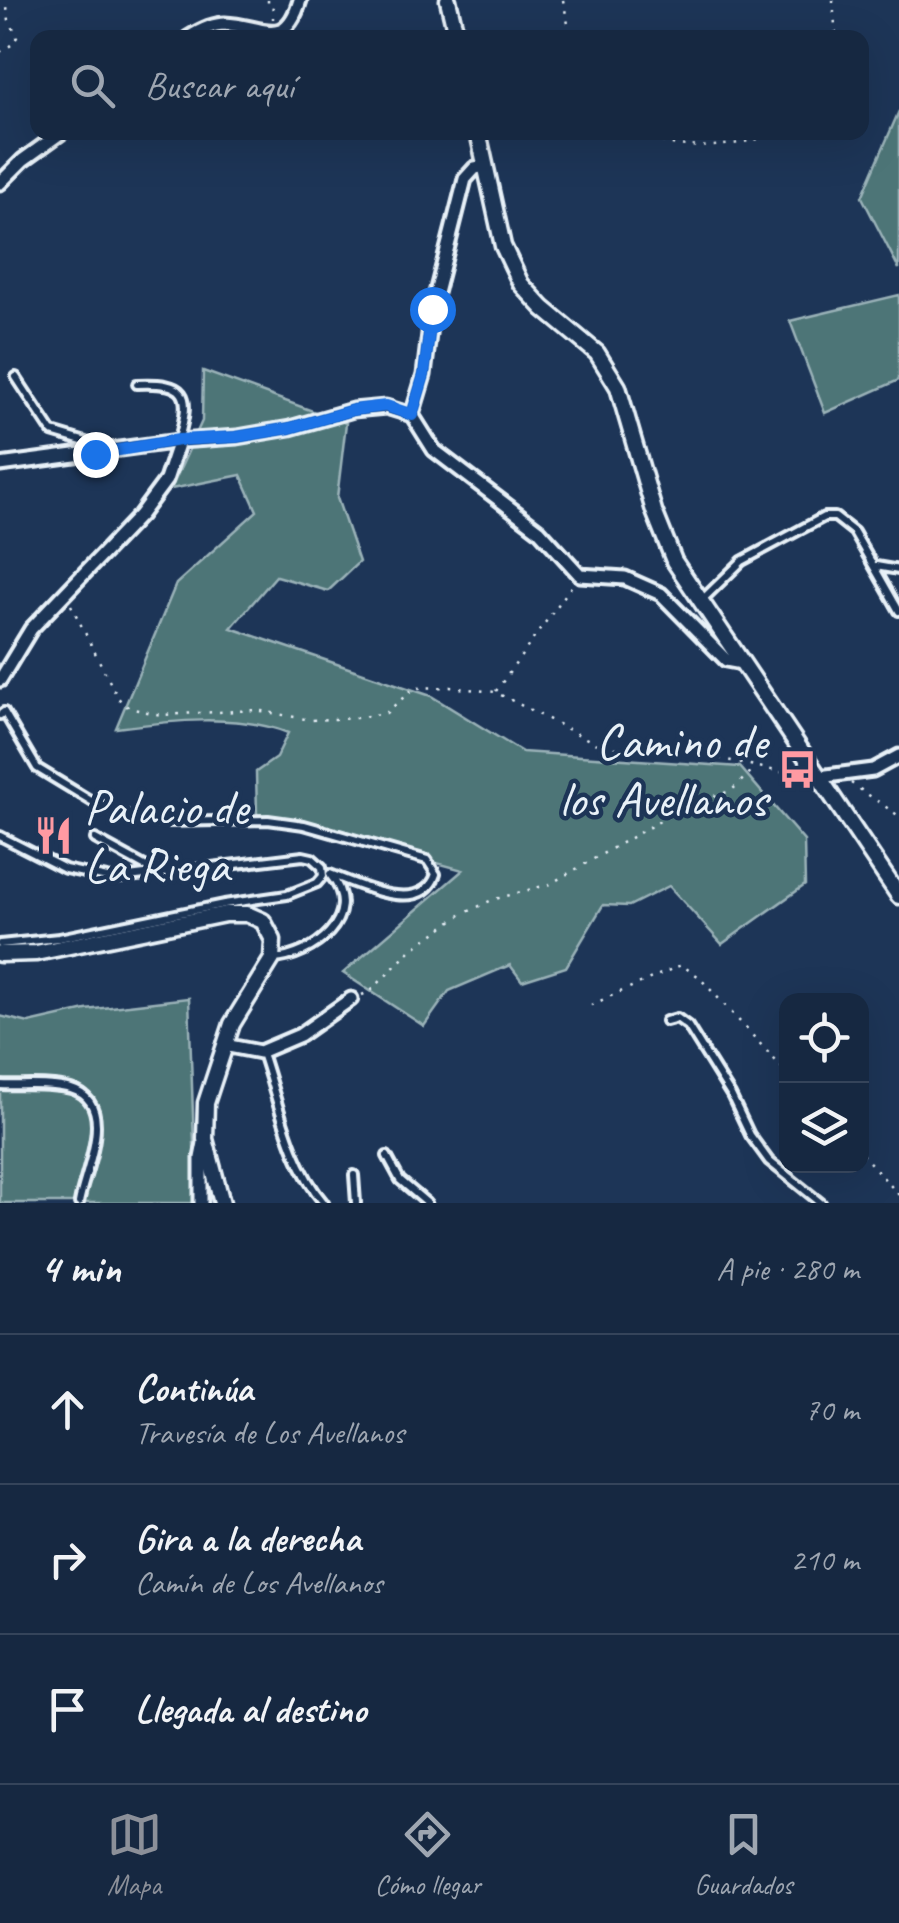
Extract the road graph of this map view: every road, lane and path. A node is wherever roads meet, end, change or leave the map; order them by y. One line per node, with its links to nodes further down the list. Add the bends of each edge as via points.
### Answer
1 (6, 0): 14 (path, via 17,37)
2 (268, 0): 7 (path)
3 (300, 0): 10 (street, via 296,17)
4 (448, 0): 11 (street)
5 (563, 0): 12 (path)
6 (833, 0): 13 (path)
7 (270, 20)
8 (202, 30): 9 (street, via 223,24)
9 (255, 30)
10 (280, 30)
11 (455, 30)
12 (569, 30)
13 (835, 30)
14 (0, 52)
15 (51, 140): 20 (street)
16 (480, 140): 19 (street)
17 (654, 140): 18 (path, via 700,146)
18 (761, 140)
19 (486, 166): 23 (street, via 465,179); 31 (street, via 502,246 521,284 598,353 618,387 663,536)
20 (0, 184)
21 (16, 377): 25 (lane, via 52,432 89,443)
22 (137, 384): 24 (lane, via 169,383 181,390 186,401)
23 (412, 415): 24 (street, via 386,406 236,437); 29 (street, via 434,450 539,530)
24 (179, 440): 25 (street); 30 (street, via 166,480 140,515)
25 (95, 454): 26 (street)
26 (0, 464)
27 (874, 566): 28 (lane); 31 (lane, via 842,520 824,518 742,560); 32 (lane)
28 (899, 570)
29 (580, 575): 33 (street, via 625,578 661,594 726,660); 35 (path)
30 (64, 594): 34 (street); 35 (path, via 129,708 161,715 256,710 311,720 386,713 414,688)
31 (701, 602): 33 (street)
32 (899, 611)
33 (742, 662): 40 (street)
34 (1, 676)
35 (496, 692): 38 (path, via 603,747 706,754)
36 (2, 714): 44 (lane, via 37,768 124,815 304,825 427,860 436,874 424,891 402,896)
37 (899, 756): 39 (street)
38 (757, 766): 40 (path); 50 (path, via 730,790 694,802 550,884 457,917 371,990)
39 (841, 776): 40 (street); 41 (path)
40 (820, 777): 46 (street)
41 (899, 816)
42 (0, 836): 45 (lane, via 88,876)
43 (95, 839): 45 (lane)
44 (326, 872): 45 (lane, via 303,856); 47 (lane, via 287,895); 49 (lane, via 342,898 340,917 304,953)
45 (160, 874)
46 (899, 896)
47 (0, 944)
48 (0, 954): 49 (street, via 248,914 263,921)
49 (272, 958): 53 (street)
50 (351, 999): 54 (street)
51 (591, 1005): 55 (path, via 672,967 689,968)
52 (666, 1021): 68 (lane, via 677,1018 688,1026 769,1161)
53 (224, 1045): 54 (street); 57 (street, via 206,1102)
54 (262, 1052): 65 (lane, via 287,1134)
55 (779, 1064)
56 (0, 1085): 62 (lane, via 73,1090 88,1098 96,1130)
57 (205, 1139): 63 (street); 64 (street)
58 (386, 1156): 67 (lane, via 400,1180)
59 (869, 1162): 61 (path)
60 (354, 1175): 66 (lane)
61 (899, 1195)
62 (79, 1203)
63 (200, 1203)
64 (222, 1203)
65 (324, 1203)
66 (356, 1203)
67 (427, 1203)
68 (821, 1203)

